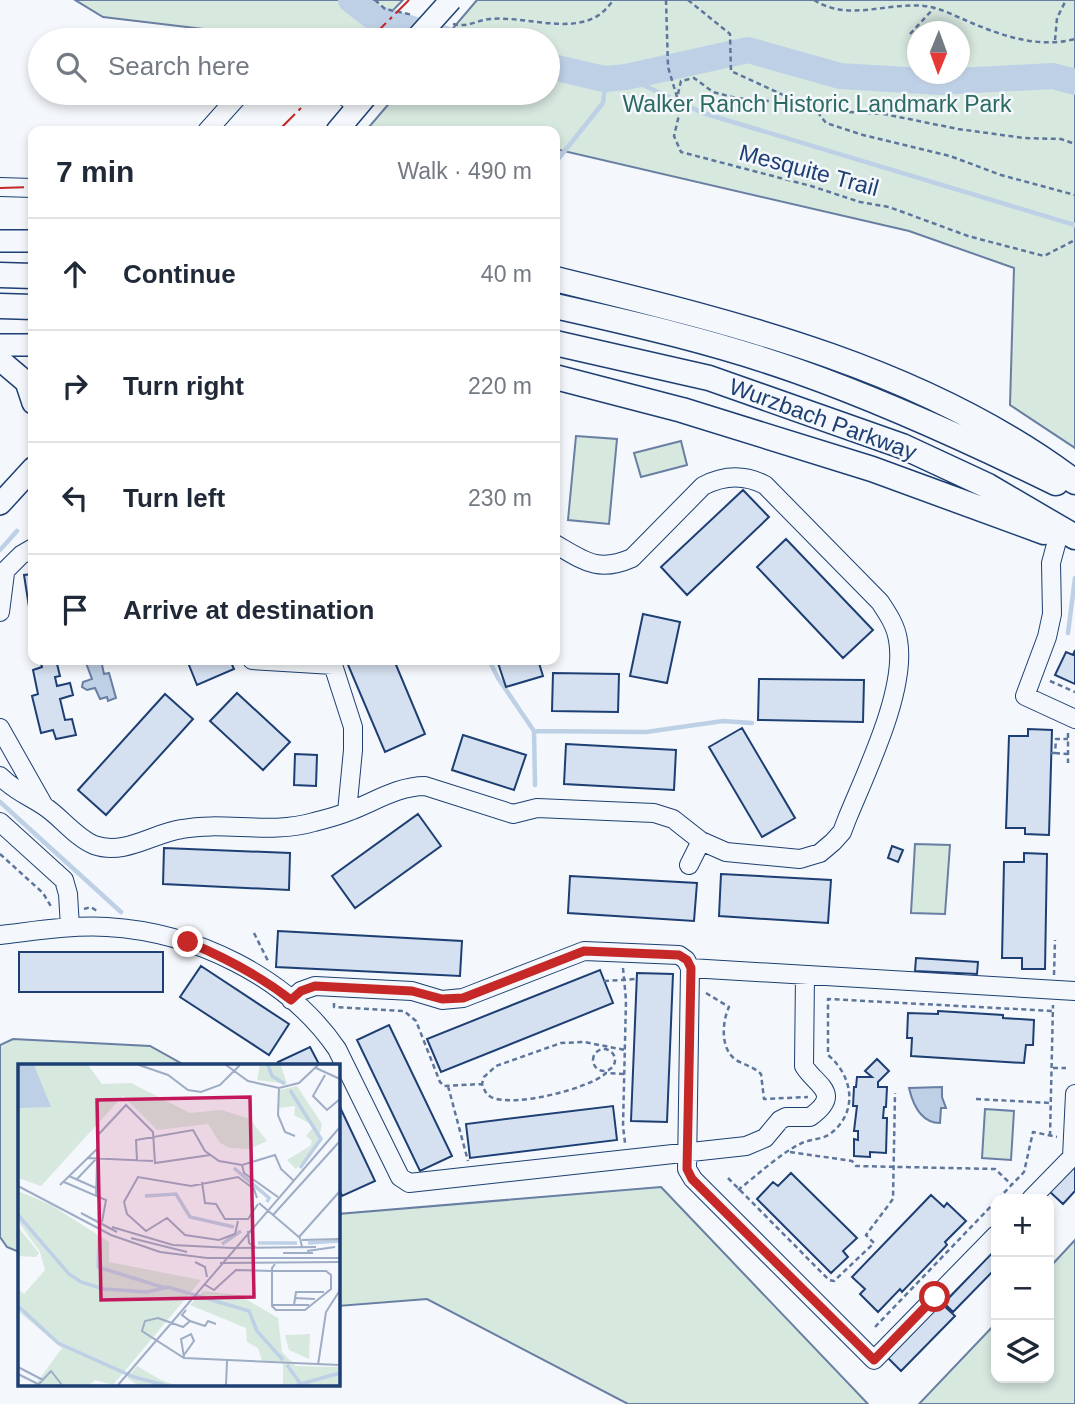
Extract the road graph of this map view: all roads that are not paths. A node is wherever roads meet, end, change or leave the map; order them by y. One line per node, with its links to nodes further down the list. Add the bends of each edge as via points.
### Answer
1 (451, 0): 2 (main road, bridge)
2 (426, 28)
3 (230, 105): 5 (lane)
4 (352, 105): 6 (main road)
5 (211, 126)
6 (340, 126)
7 (0, 187): 8 (lane)
8 (28, 188)
9 (0, 241): 10 (main road)
10 (28, 241)
11 (0, 275): 12 (highway)
12 (28, 276)
13 (560, 280): 24 (highway, via 725,322 876,372 974,416)
14 (0, 306): 15 (highway)
15 (28, 307)
16 (560, 307): 25 (highway, Wurzbach Parkway, via 653,328 796,371 927,424)
17 (560, 343): 27 (highway, Wurzbach Parkway, via 709,378 902,446 988,485)
18 (0, 345): 19 (main road)
19 (28, 345)
20 (0, 360): 22 (main road)
21 (560, 378): 27 (highway, via 682,410 872,469)
22 (28, 388)
23 (28, 473): 26 (main road)
24 (1075, 482)
25 (1075, 493)
26 (0, 504)
27 (1069, 539): 33 (lane, via 1051,563 1052,614 1025,696)
28 (560, 547): 40 (lane, via 603,567 618,565 632,558 703,486 715,480 752,478 765,485 861,582 891,619 898,639 898,684 842,832 820,853 800,859 726,852)
29 (28, 551): 30 (lane)
30 (2, 575): 31 (lane)
31 (0, 611)
32 (333, 665): 38 (lane, via 353,727)
33 (1075, 719)
34 (0, 728): 35 (lane)
35 (22, 768): 36 (lane); 37 (lane)
36 (1, 778): 37 (lane)
37 (44, 806): 38 (lane, via 93,844 108,847 127,846 179,829 272,829)
38 (347, 812): 40 (lane, via 404,788 425,786 513,814 537,808 654,813 673,819)
39 (0, 822): 42 (lane, via 64,880 68,894)
40 (701, 841): 41 (lane)
41 (689, 865)
42 (64, 922): 43 (lane); 47 (lane, via 144,931 188,942 227,958)
43 (0, 935)
44 (691, 968): 45 (lane); 47 (lane, via 679,955 594,950 463,998 315,986); 49 (lane)
45 (805, 975): 46 (lane); 49 (lane, via 804,1066 821,1084 824,1103 810,1117 780,1120 757,1143)
46 (1075, 991)
47 (291, 1000): 49 (lane, via 337,1049 400,1177 409,1183)
48 (1075, 1094): 50 (lane, via 1072,1157)
49 (687, 1153): 51 (lane, via 692,1179 874,1360)
50 (1036, 1194)
51 (991, 1240)

